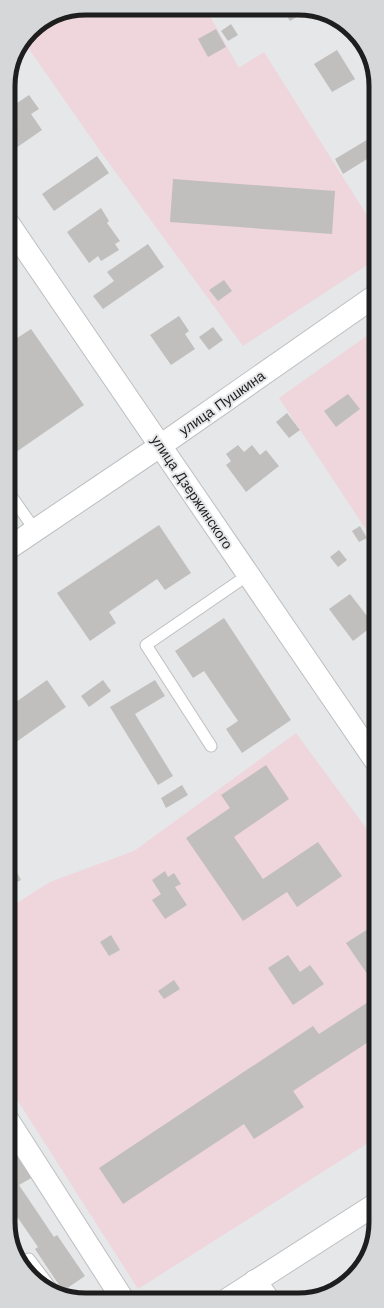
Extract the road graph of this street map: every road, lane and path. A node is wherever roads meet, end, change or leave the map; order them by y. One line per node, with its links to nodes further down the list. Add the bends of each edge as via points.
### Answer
1 (15, 233): 3 (street, улица Дзержинского)
2 (369, 300): 3 (street, улица Пушкина)
3 (160, 446): 5 (street, улица Пушкина); 7 (street, улица Дзержинского)
4 (15, 502): 5 (lane)
5 (35, 530): 6 (street, улица Пушкина)
6 (15, 544)
7 (248, 575): 8 (lane, via 146,645); 9 (street, улица Дзержинского)
8 (211, 746)
9 (369, 751)
10 (15, 1136): 15 (street)
11 (369, 1208): 14 (street)
12 (25, 1260): 13 (lane, via 29,1258)
13 (45, 1280)
14 (255, 1281): 16 (street); 17 (street)
15 (119, 1293)
16 (236, 1293)
17 (264, 1293)

